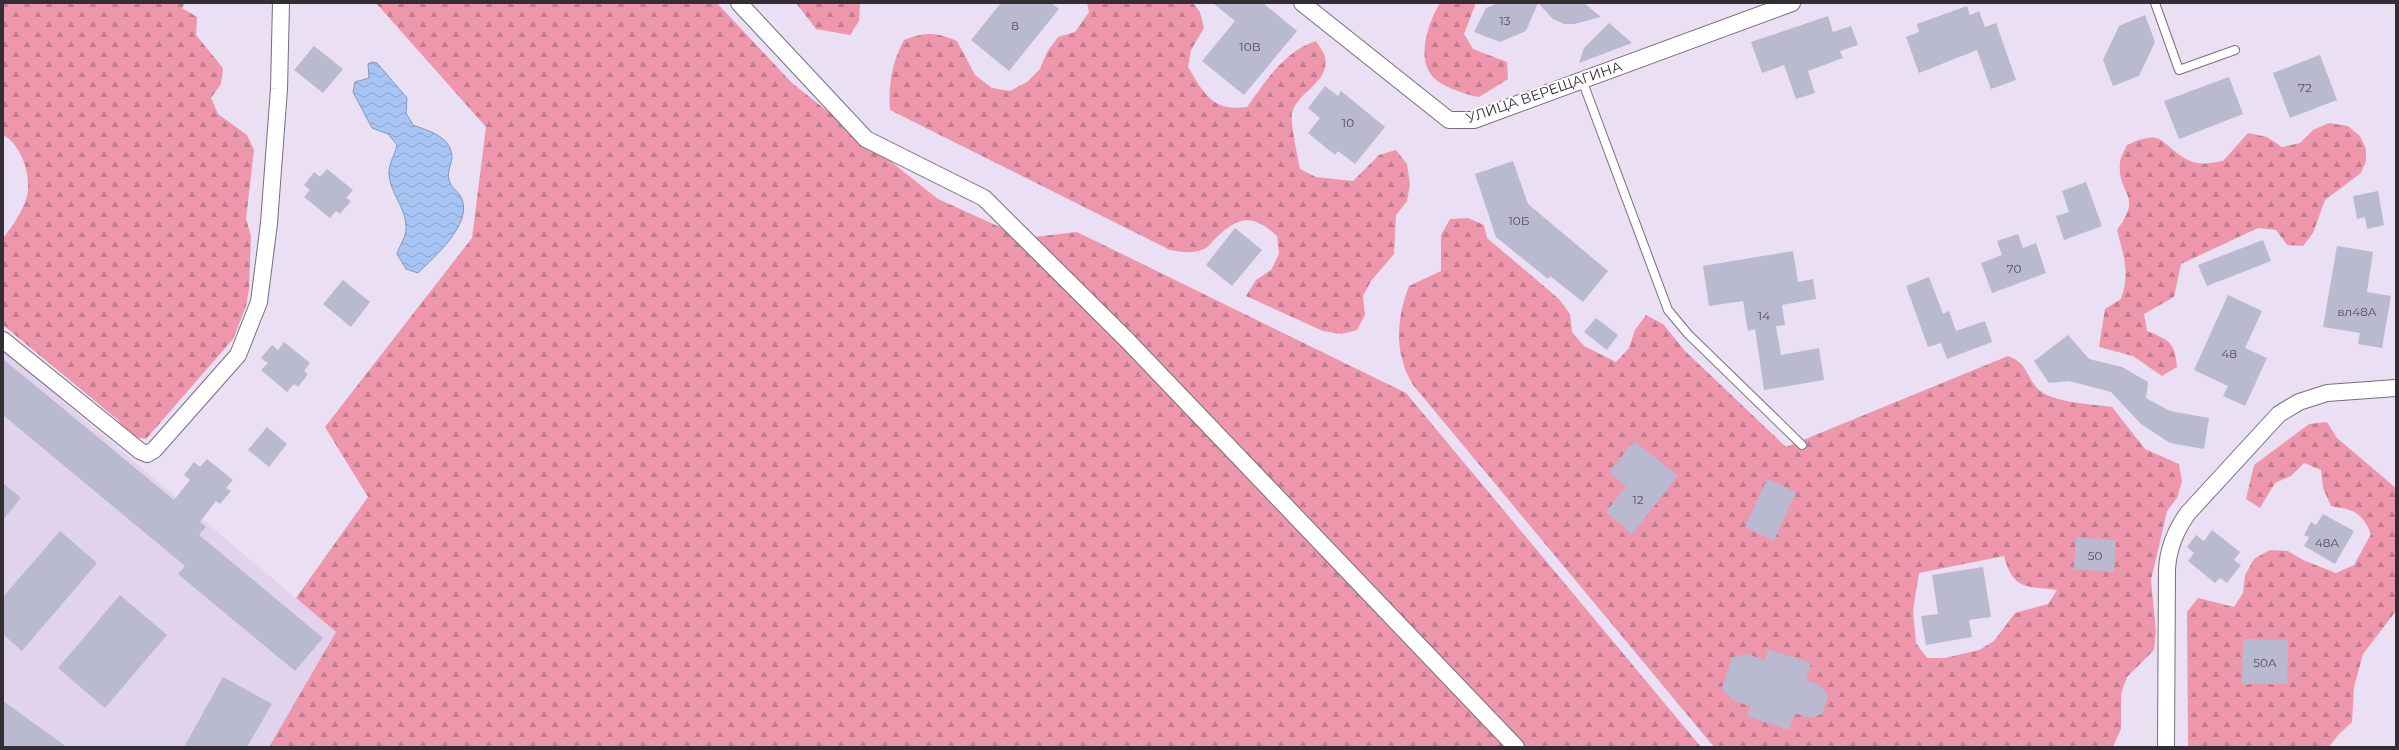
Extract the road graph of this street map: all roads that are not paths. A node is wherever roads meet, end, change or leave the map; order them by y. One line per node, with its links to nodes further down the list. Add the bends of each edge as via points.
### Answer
1 (281, 3): 8 (street, via 279,89 269,223 259,302 238,355 154,450 147,454)
2 (739, 3): 11 (street, via 866,139 984,198 1127,340)
3 (1302, 3): 7 (street, УЛИЦА ВЕРЕЩАГИНА, via 1448,120 1474,120)
4 (1792, 3): 7 (street, УЛИЦА ВЕРЕЩАГИНА)
5 (2155, 3): 6 (lane, via 2179,70)
6 (2235, 50)
7 (1582, 80): 10 (lane, via 1668,310 1688,334)
8 (3, 340)
9 (2396, 388): 12 (street, via 2327,392 2299,402 2279,414 2178,527 2168,556 2167,570)
10 (1802, 445)
11 (1516, 747)
12 (2166, 747)

